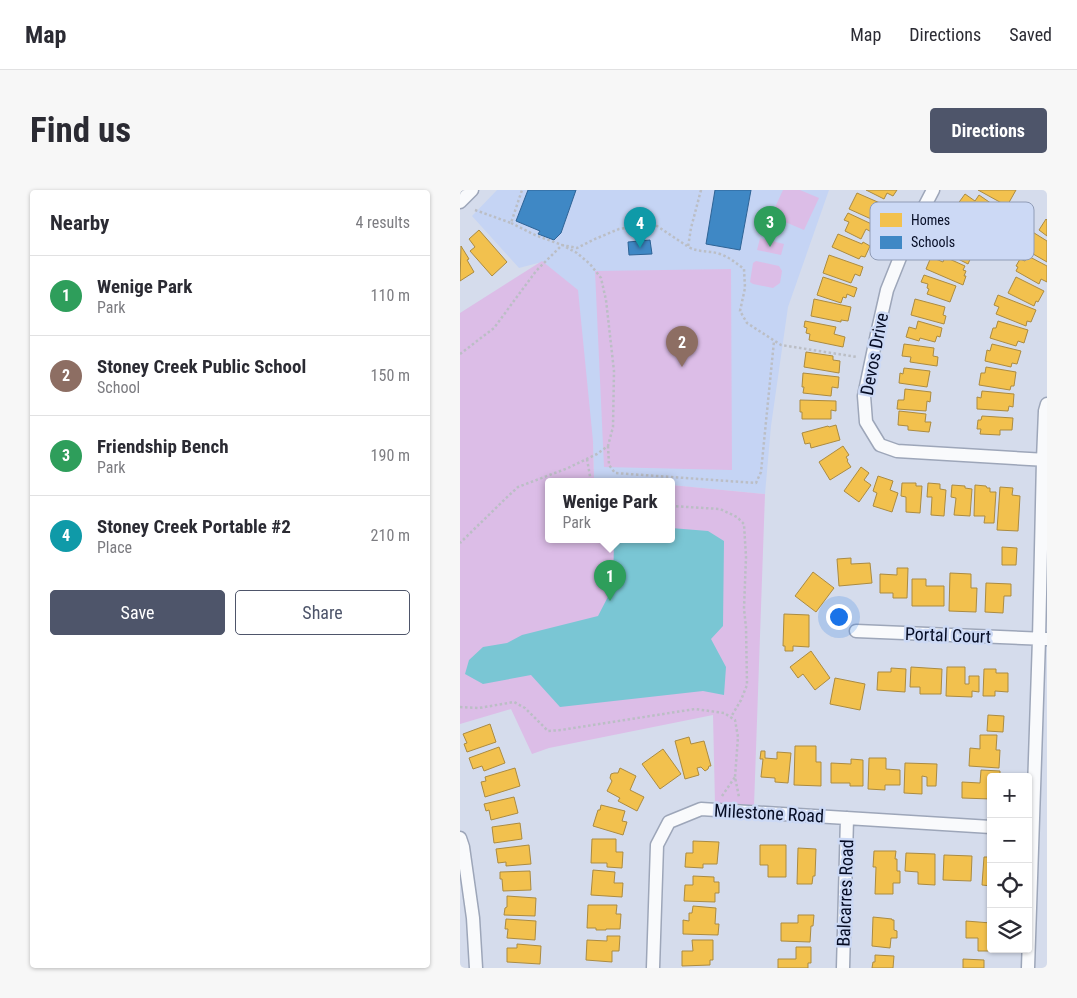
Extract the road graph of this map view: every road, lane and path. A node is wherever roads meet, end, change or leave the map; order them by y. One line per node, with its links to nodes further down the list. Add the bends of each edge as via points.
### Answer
1 (472, 190): 5 (street)
2 (522, 190): 8 (path)
3 (701, 190): 10 (path)
4 (933, 190): 6 (street, Devos Drive)
5 (460, 202)
6 (927, 202)
7 (475, 210): 8 (path)
8 (511, 223): 9 (path)
9 (562, 245): 10 (path, via 577,248 618,229 654,224); 13 (path, via 536,271 494,328); 16 (path, via 590,264 601,278 614,371)
10 (688, 246): 12 (path, via 719,254 744,269 745,288 740,311 746,323)
11 (899, 260): 18 (street, Devos Drive, via 887,290 864,396 866,422 880,445 897,451)
12 (774, 341): 14 (path, via 781,345); 16 (path, via 761,472 756,483 615,473 609,465)
13 (460, 354)
14 (857, 357)
15 (1047, 404): 18 (street)
16 (608, 446): 17 (path)
17 (587, 459): 19 (path); 21 (path, via 518,487)
18 (1045, 460): 23 (street)
19 (590, 478)
20 (675, 506): 25 (path, via 720,509 744,524 747,685)
21 (460, 543)
22 (856, 631): 23 (street, Portal Court)
23 (1043, 639): 30 (street)
24 (460, 706): 25 (path, via 479,708 514,702 525,708 548,731 695,709)
25 (731, 717): 26 (path, via 735,720 738,737)
26 (735, 777): 27 (path); 28 (path)
27 (722, 796)
28 (739, 797)
29 (847, 818): 31 (street, Milestone Road); 35 (street, Milestone Road, via 702,809 669,822 657,845); 36 (street, Balcarres Road)
30 (1032, 818)
31 (987, 826)
32 (460, 838): 34 (street, via 473,918)
33 (1030, 863): 37 (street)
34 (476, 968)
35 (652, 968)
36 (842, 968)
37 (1028, 968)

